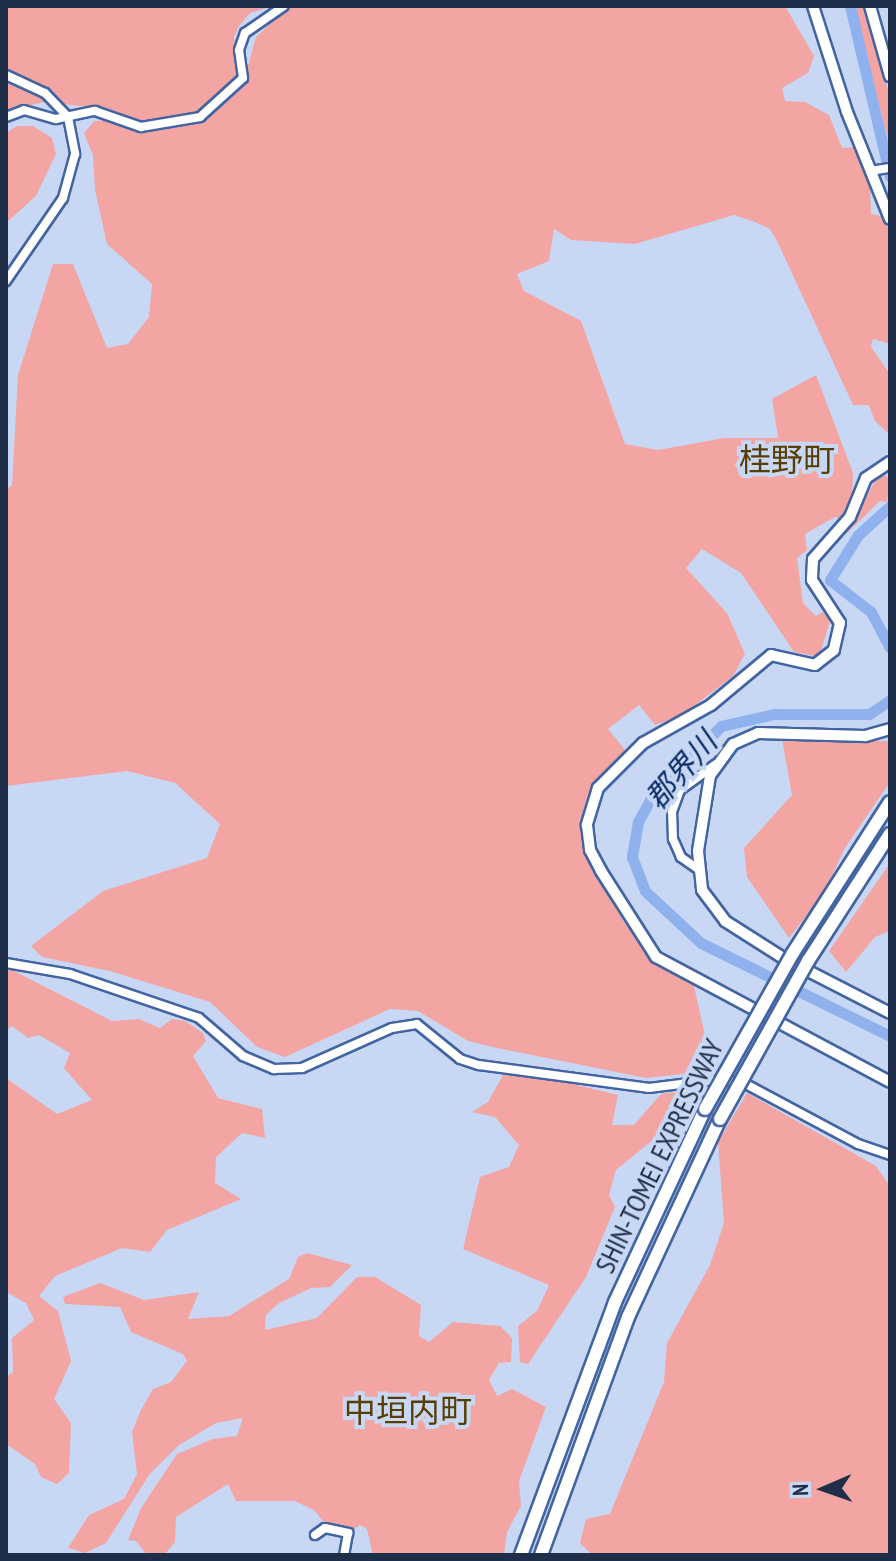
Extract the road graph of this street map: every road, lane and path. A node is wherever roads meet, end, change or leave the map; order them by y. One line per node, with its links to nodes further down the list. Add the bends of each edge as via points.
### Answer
1 (284, 6): 7 (street, via 241,39 243,78 208,113 141,127 95,111)
2 (813, 6): 8 (main road)
3 (870, 6): 5 (main road)
4 (6, 75): 7 (street, via 45,93)
5 (890, 76)
6 (6, 117): 7 (street, via 24,110 45,119)
7 (68, 117): 10 (street, via 73,176)
8 (881, 170): 9 (main road)
9 (890, 219)
10 (6, 281)
11 (890, 462): 19 (main road, via 866,478 850,517 813,559 812,580 840,623 834,650 815,665 771,655 711,705 643,743 598,788 587,825 590,850 656,957)
12 (890, 729): 13 (main road, via 865,736 758,733 733,744)
13 (716, 764): 16 (main road, via 704,796); 16 (street, via 680,790 672,812 677,848 686,864)
14 (890, 802): 23 (highway, SHIN-TOMEI EXPRESSWAY, bridge, via 793,953 705,1109 615,1302)
15 (890, 834): 24 (highway, SHIN-TOMEI EXPRESSWAY, bridge, via 808,961 720,1119 628,1317)
16 (698, 869): 18 (main road, via 706,899 725,921 783,958)
17 (6, 963): 20 (street, via 70,974 199,1018 243,1056 274,1069 302,1068 392,1028 417,1024 460,1059 479,1065 649,1088 742,1082 858,1144)
18 (890, 1013)
19 (890, 1082)
20 (890, 1155)
21 (315, 1535): 22 (street, via 325,1528 348,1533)
22 (344, 1555)
23 (521, 1555)
24 (541, 1555)

